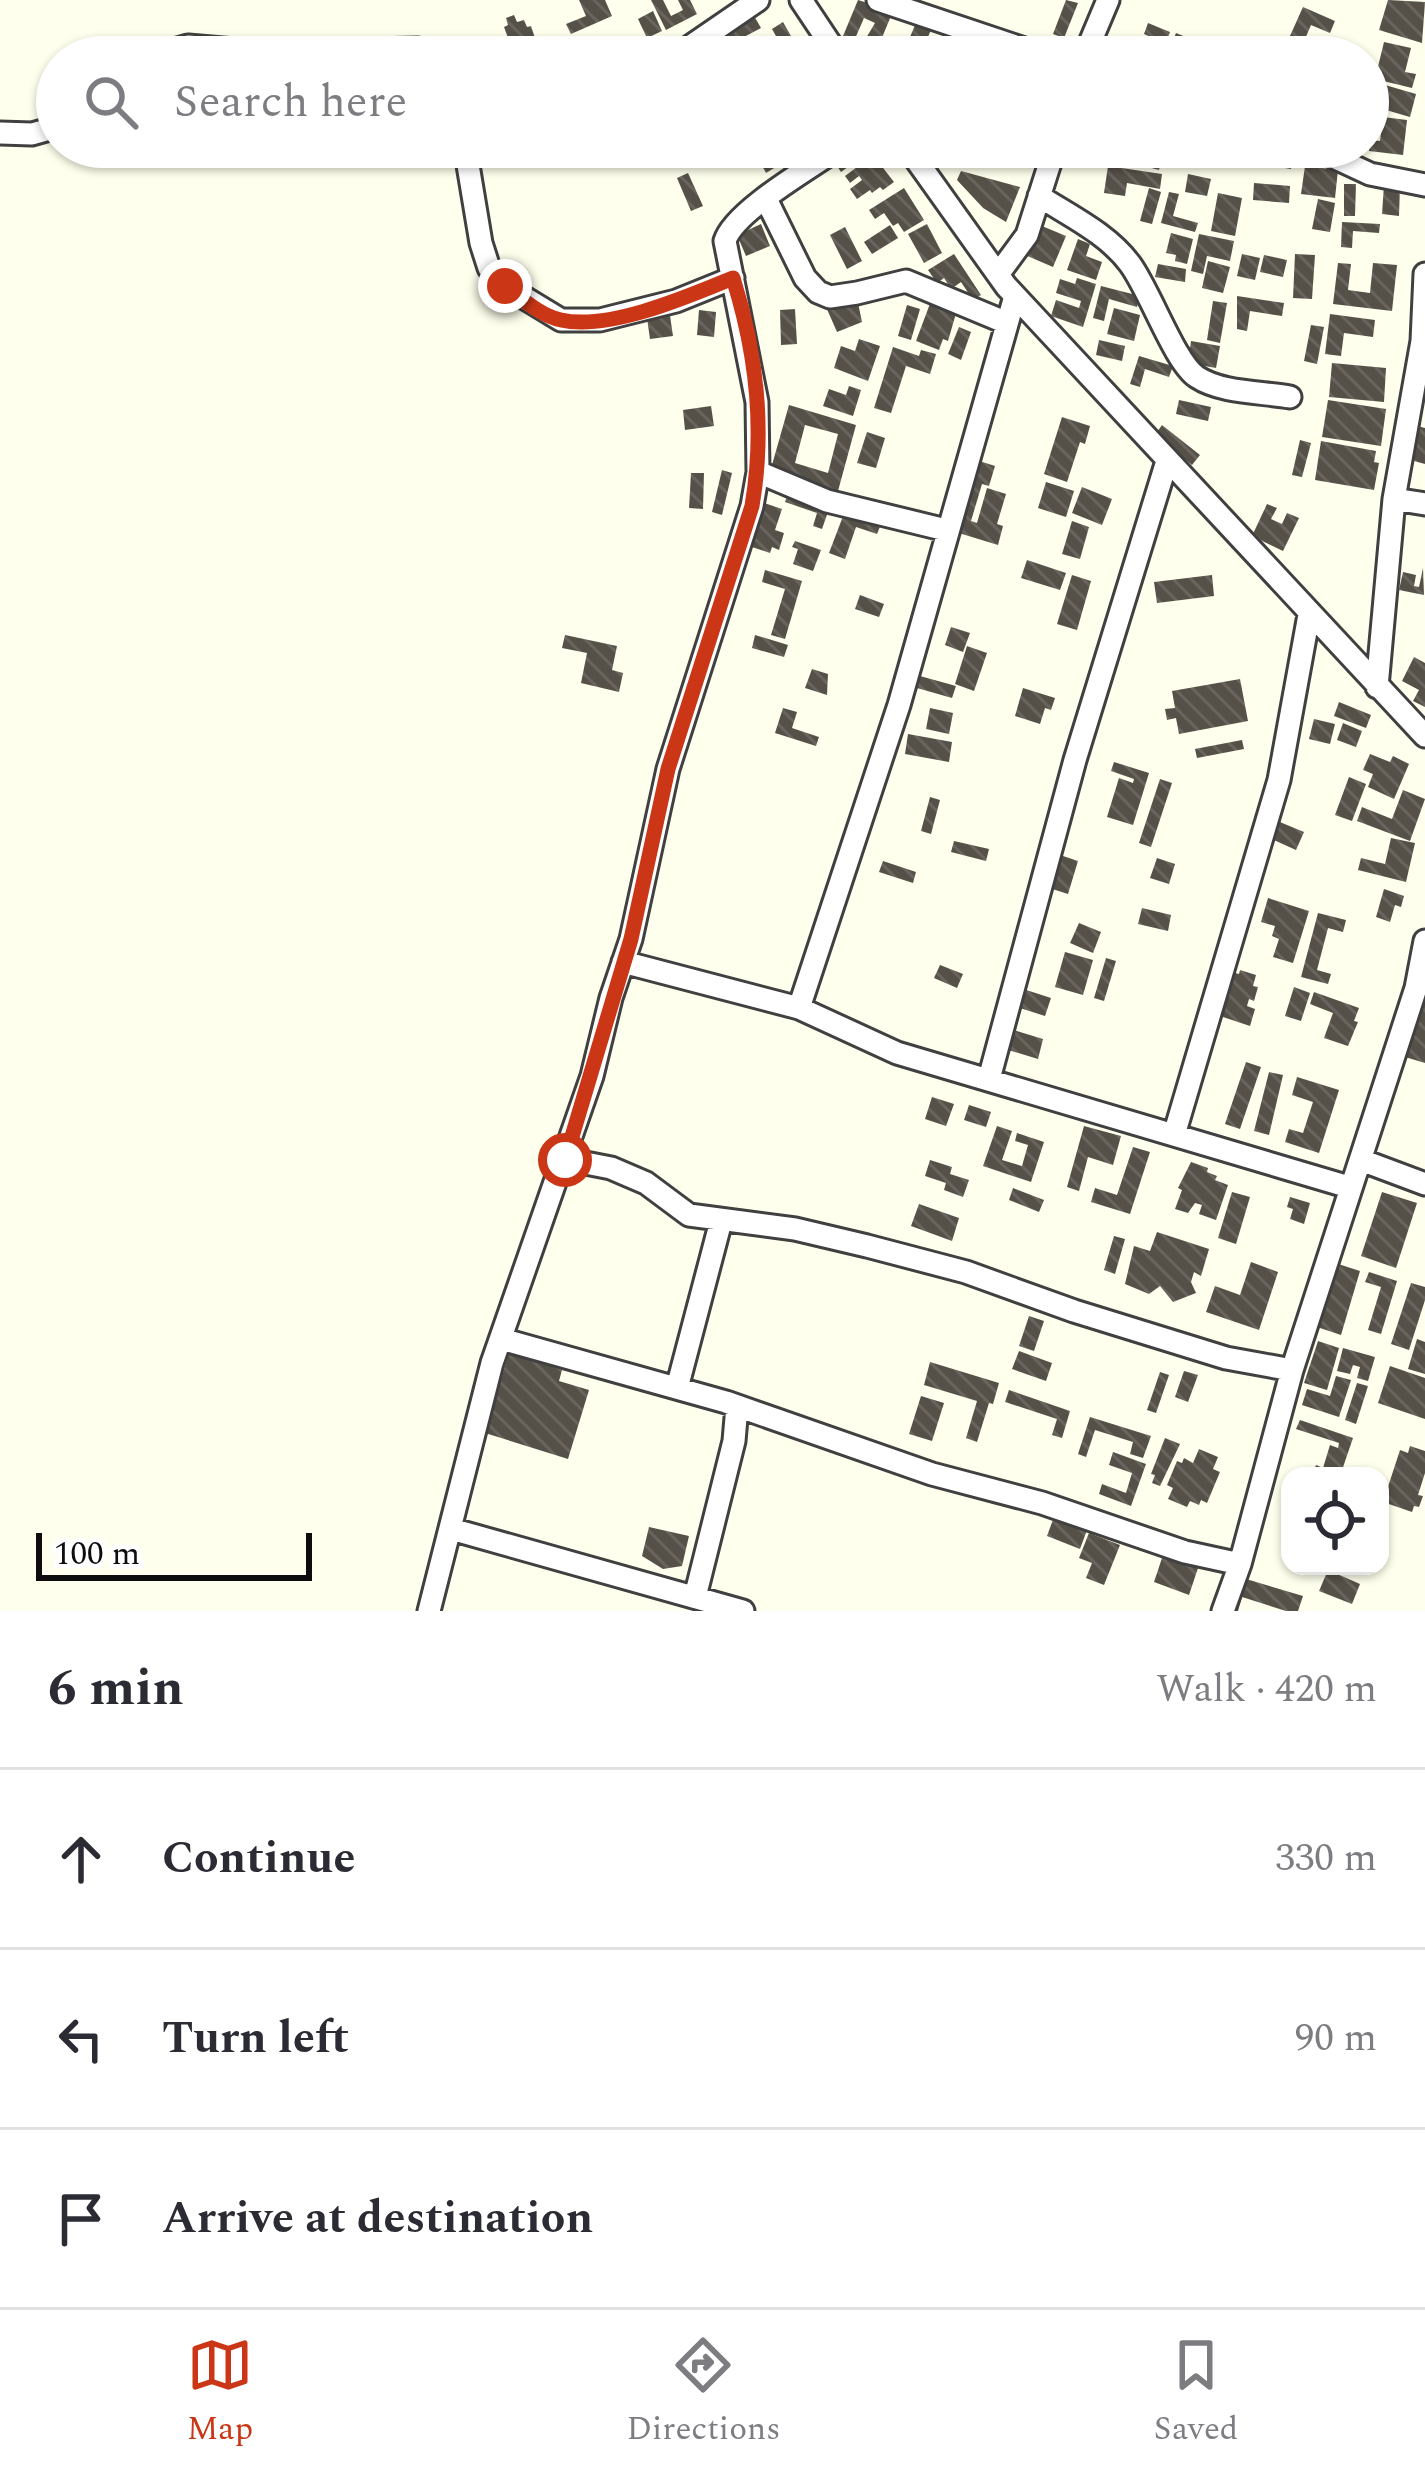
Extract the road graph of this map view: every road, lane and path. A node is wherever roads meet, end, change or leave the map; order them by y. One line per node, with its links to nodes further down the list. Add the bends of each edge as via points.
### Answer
1 (758, 0): 5 (street)
2 (801, 0): 6 (street)
3 (878, 0): 7 (street)
4 (1108, 0): 8 (street)
5 (706, 36)
6 (825, 36)
7 (985, 36)
8 (1096, 36)
9 (0, 133): 10 (street)
10 (36, 133)
11 (468, 168): 21 (street, via 490,268 518,296 561,320 657,306)
12 (810, 168): 18 (street)
13 (923, 168): 19 (street)
14 (1048, 168): 17 (street)
15 (1357, 168): 16 (street)
16 (1425, 184)
17 (1039, 196): 19 (street, via 1027,235); 24 (street, via 1126,260 1202,381)
18 (766, 199): 21 (street, via 729,228); 23 (street, via 818,292 830,297 906,281)
19 (999, 273): 22 (street)
20 (1425, 274): 27 (street)
21 (733, 278): 26 (street, via 758,402)
22 (1015, 296): 23 (street); 25 (street)
23 (1007, 323): 29 (street)
24 (1290, 397)
25 (1167, 461): 30 (street); 36 (street)
26 (758, 472): 29 (street, via 826,502); 34 (street, via 668,769)
27 (1394, 499): 28 (street); 31 (street)
28 (1425, 504)
29 (946, 530): 35 (street, via 899,704)
30 (1309, 615): 31 (street); 37 (street, via 1279,780)
31 (1378, 687): 32 (street)
32 (1425, 736)
33 (1425, 941): 39 (street)
34 (623, 962): 35 (street); 38 (street)
35 (799, 1008): 36 (street, via 897,1053)
36 (989, 1079): 37 (street)
37 (1174, 1135): 41 (street)
38 (565, 1160): 42 (street, via 611,1168 689,1214); 43 (street)
39 (1361, 1160): 40 (street); 41 (street)
40 (1425, 1184)
41 (1349, 1187): 44 (street)
42 (721, 1221): 44 (street, via 795,1229 948,1267 1226,1358); 45 (street)
43 (501, 1339): 45 (street); 47 (street)
44 (1292, 1370): 48 (street)
45 (677, 1388): 46 (street)
46 (736, 1406): 48 (street, via 932,1474); 49 (street)
47 (451, 1529): 49 (street); 51 (street)
48 (1240, 1564): 52 (street)
49 (695, 1597): 50 (street)
50 (728, 1609)
51 (429, 1611)
52 (1223, 1611)

